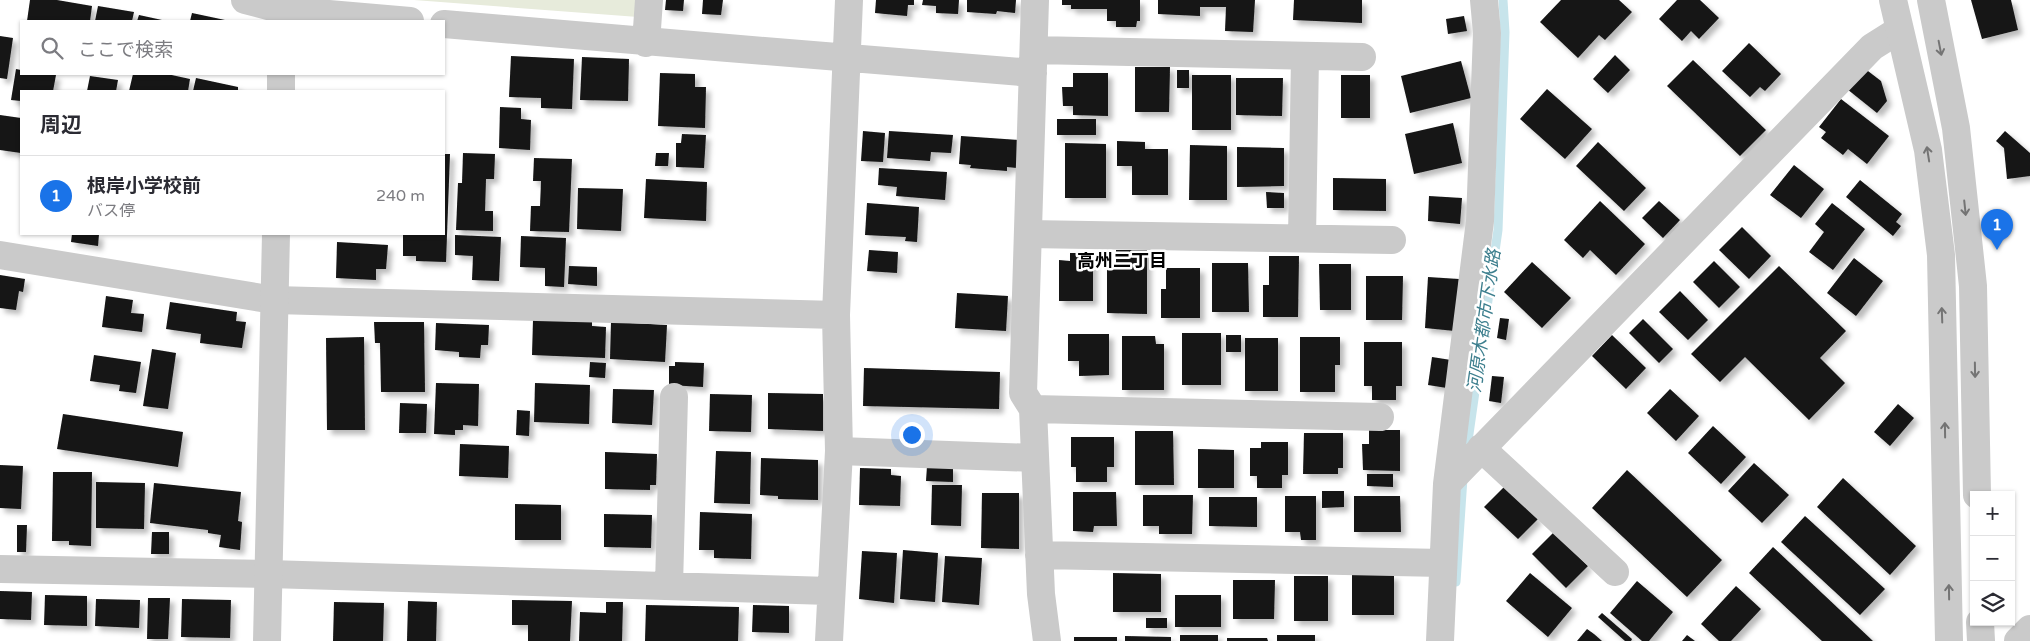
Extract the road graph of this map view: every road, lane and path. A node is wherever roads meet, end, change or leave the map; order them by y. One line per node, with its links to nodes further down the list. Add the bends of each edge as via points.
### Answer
1 (245, 0): 8 (street)
2 (649, 0): 12 (street)
3 (849, 0): 14 (street)
4 (1035, 0): 16 (street)
5 (1484, 0): 32 (street, via 1487,33 1480,221)
6 (1893, 0): 11 (street)
7 (1931, 0): 33 (street, one-way to 33, via 1956,128 1973,286)
8 (283, 10): 9 (street)
9 (398, 20)
10 (445, 24): 12 (street)
11 (1899, 30): 29 (street, via 1872,47); 47 (street, one-way to 11, via 1941,255 1928,150)
12 (646, 43): 14 (street)
13 (1305, 56): 15 (street); 16 (street); 21 (street)
14 (847, 57): 16 (street); 25 (street)
15 (1362, 57)
16 (1034, 61): 19 (street)
17 (281, 75): 18 (street)
18 (280, 90)
19 (1028, 234): 21 (street); 27 (street, via 1023,393)
20 (276, 235): 24 (street)
21 (1302, 238): 22 (street)
22 (1392, 240)
23 (0, 255): 24 (street)
24 (274, 300): 25 (street); 38 (street)
25 (836, 315): 30 (street)
26 (674, 397): 39 (street)
27 (1033, 409): 28 (street); 31 (street)
28 (1380, 417)
29 (1481, 448): 32 (street); 37 (street)
30 (838, 451): 31 (street); 40 (street)
31 (1035, 458): 34 (street)
32 (1447, 484): 35 (street)
33 (1978, 491)
34 (1039, 555): 35 (street); 45 (street)
35 (1443, 563): 46 (street)
36 (0, 569): 38 (street)
37 (1615, 572)
38 (268, 574): 39 (street); 43 (street)
39 (669, 586): 40 (street)
40 (830, 590): 44 (street)
41 (1980, 626): 48 (street)
42 (2030, 628): 49 (street)
43 (267, 641)
44 (829, 641)
45 (1047, 641)
46 (1440, 641)
47 (1950, 641)
48 (1981, 641)
49 (2018, 641)

